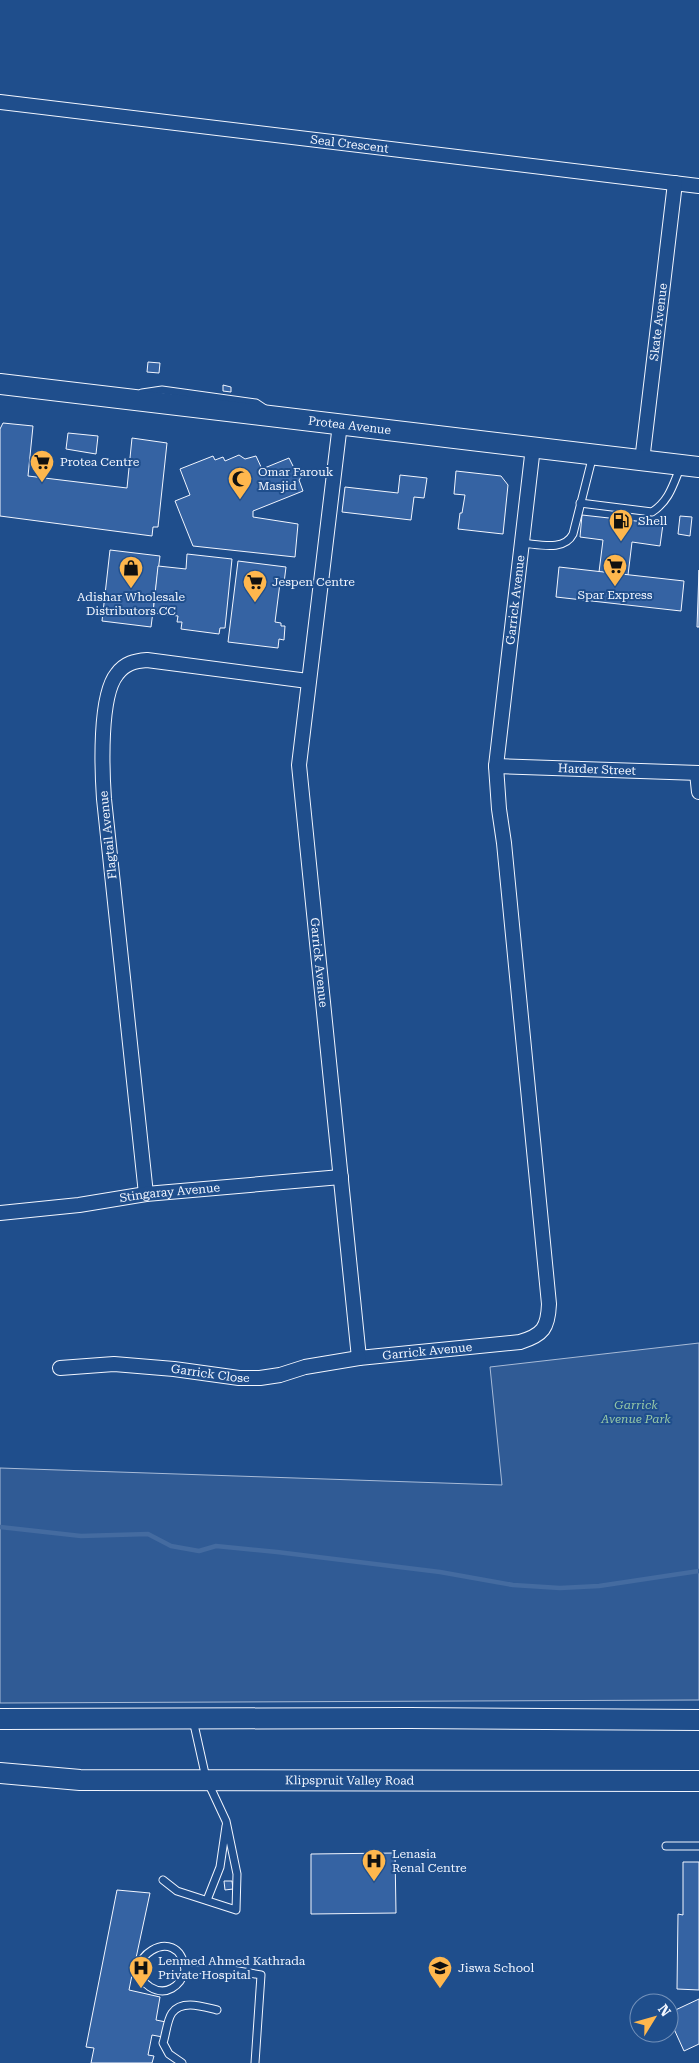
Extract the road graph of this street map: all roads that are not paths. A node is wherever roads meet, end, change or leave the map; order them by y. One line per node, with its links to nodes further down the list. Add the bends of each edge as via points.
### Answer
1 (0, 102): 2 (street, Seal Crescent)
2 (675, 183): 3 (street, Seal Crescent); 8 (street, Skate Avenue)
3 (699, 186)
4 (0, 384): 5 (main road, Protea Avenue)
5 (340, 424): 6 (main road, Protea Avenue); 12 (street, Garrick Avenue)
6 (533, 447): 7 (main road, Protea Avenue); 11 (street, Garrick Avenue)
7 (593, 455): 8 (main road, Protea Avenue); 10 (lane)
8 (642, 461): 9 (main road, Protea Avenue)
9 (690, 466): 10 (lane, via 661,506 652,512)
10 (580, 503): 11 (lane, via 570,541 561,545)
11 (521, 543): 13 (street, Garrick Avenue)
12 (308, 681): 16 (street, Garrick Avenue, via 299,778); 17 (street, Flagtail Avenue, via 147,660 127,664 111,684 102,751 104,799)
13 (496, 766): 14 (street, Harder Street); 19 (street, Garrick Avenue, via 548,1320 539,1334 520,1342)
14 (698, 773): 15 (street)
15 (699, 792)
16 (341, 1177): 17 (street, Stingaray Avenue); 19 (street, Garrick Avenue)
17 (146, 1194): 18 (street, Stingaray Avenue)
18 (0, 1213)
19 (359, 1358): 20 (street, Garrick Close, via 260,1378 114,1364)
20 (60, 1368)
21 (0, 1719): 22 (main road)
22 (193, 1720): 23 (main road); 25 (lane)
23 (699, 1720)
24 (0, 1773): 25 (main road, Klipspruit Valley Road, via 80,1780)
25 (206, 1778): 27 (main road, Klipspruit Valley Road); 29 (lane)
26 (699, 1780): 27 (main road, Klipspruit Valley Road)
27 (676, 1781): 28 (main road)
28 (699, 1785)
29 (226, 1820): 33 (lane, via 220,1867); 33 (lane, via 237,1874 236,1910)
30 (666, 1846): 31 (lane)
31 (699, 1846)
32 (163, 1880): 33 (lane, via 177,1891)
33 (207, 1900)
34 (185, 1970): 34 (lane, via 173,1988 159,1991 146,1983 140,1965 150,1950 164,1946 181,1956); 37 (lane, via 226,1969 261,1975)
35 (217, 2010): 36 (lane, via 193,2004 178,2008 171,2014 163,2043 169,2054)
36 (182, 2063)
37 (256, 2063)

